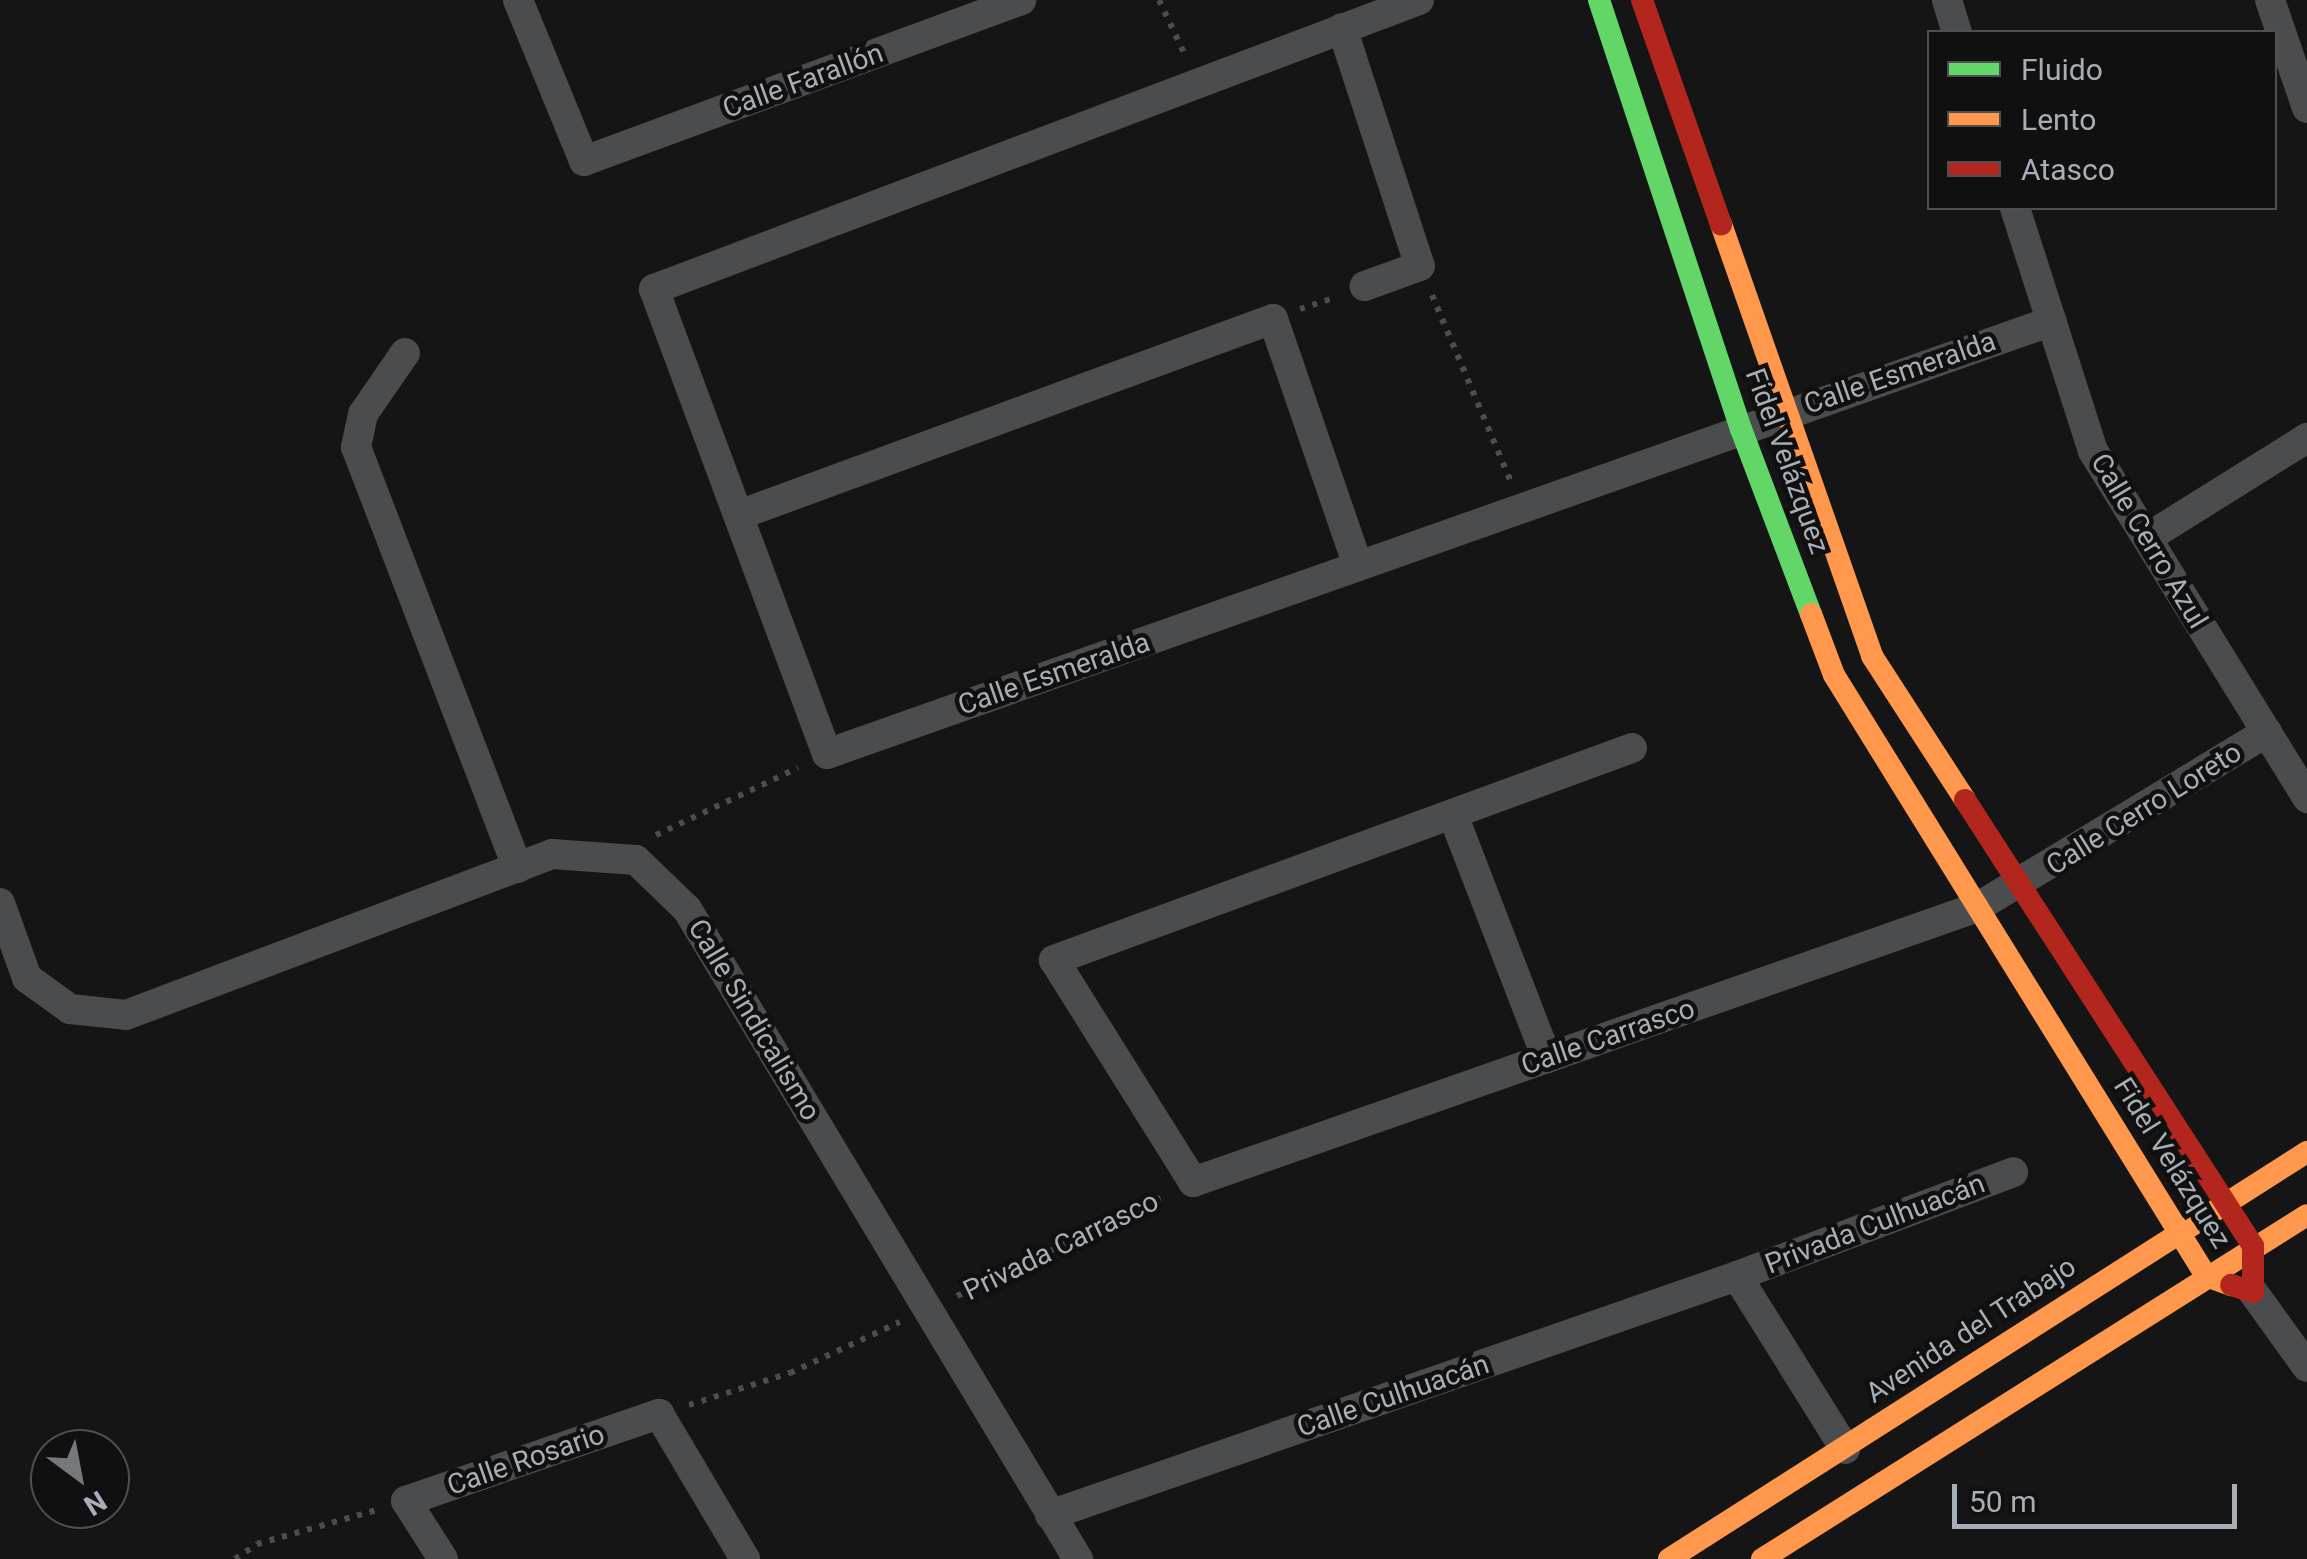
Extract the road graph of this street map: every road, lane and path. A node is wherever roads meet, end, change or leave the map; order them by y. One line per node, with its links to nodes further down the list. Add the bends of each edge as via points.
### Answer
1 (518, 0): 2 (street, Calle Farallón, via 584,162)
2 (1021, 0)
3 (1158, 0): 11 (path)
4 (1419, 0): 9 (street)
5 (1600, 0): 20 (street, Fidel Velázquez)
6 (1642, 0): 19 (street, Fidel Velázquez)
7 (1946, 0): 10 (street)
8 (2270, 0): 12 (street)
9 (1342, 28): 11 (street); 14 (street)
10 (1956, 30)
11 (1197, 80): 23 (street, via 654,289)
12 (2307, 108)
13 (2016, 210): 17 (street, Calle Cerro Azul)
14 (1420, 266): 15 (street); 22 (path)
15 (1365, 286): 16 (path)
16 (1273, 319): 23 (street); 25 (street)
17 (2052, 321): 19 (street, Calle Esmeralda); 24 (street, Calle Cerro Azul, via 2093,451)
18 (404, 353): 32 (street, via 363,414 356,446)
19 (1787, 412): 20 (street, Calle Esmeralda); 33 (street, Fidel Velázquez, via 1872,656)
20 (1740, 429): 22 (street, Calle Esmeralda); 35 (street, Fidel Velázquez, via 1834,675)
21 (2307, 438): 24 (street)
22 (1522, 510): 25 (street, Calle Esmeralda)
23 (738, 515): 28 (street)
24 (2147, 538): 26 (street, Calle Cerro Azul)
25 (1358, 566): 28 (street, Calle Esmeralda)
26 (2267, 732): 29 (street, Calle Cerro Azul); 33 (street, Calle Cerro Loreto)
27 (1632, 748): 30 (street)
28 (827, 754): 31 (path)
29 (2307, 798)
30 (1453, 815): 36 (street); 39 (street, via 1054,960)
31 (607, 858): 32 (street, Calle Sindicalismo, via 552,854); 47 (street, Calle Sindicalismo, via 636,860 687,908)
32 (518, 868): 34 (street, Calle Sindicalismo, via 126,1015 70,1009 27,978)
33 (2020, 886): 35 (street, Calle Carrasco); 40 (street, Fidel Velázquez)
34 (0, 904)
35 (1978, 907): 36 (street, Calle Carrasco); 42 (street, Fidel Velázquez)
36 (1547, 1058): 39 (street, Calle Carrasco)
37 (2307, 1152): 40 (street, Avenida del Trabajo)
38 (2013, 1172): 44 (street, Privada Culhuacán)
39 (1193, 1182): 47 (path, Privada Carrasco)
40 (2222, 1203): 42 (street, Avenida del Trabajo); 43 (street, Fidel Velázquez)
41 (2307, 1215): 43 (street)
42 (2178, 1230): 45 (street, Fidel Velázquez); 50 (street, Avenida del Trabajo)
43 (2252, 1246): 45 (street); 46 (street, Fidel Velázquez)
44 (1736, 1276): 50 (street); 52 (street, Calle Culhuacán)
45 (2206, 1276): 46 (street, Fidel Velázquez); 58 (street)
46 (2253, 1292): 48 (street)
47 (929, 1309): 49 (path, Privada Carrasco, via 790,1373); 52 (street, Calle Sindicalismo)
48 (2307, 1367)
49 (659, 1414): 51 (street, Calle Rosario); 55 (street)
50 (1845, 1449): 57 (street, Avenida del Trabajo)
51 (406, 1501): 53 (path, via 257,1544); 54 (street)
52 (1050, 1515): 56 (street, Calle Sindicalismo)
53 (235, 1559)
54 (442, 1559)
55 (745, 1559)
56 (1078, 1559)
57 (1669, 1559)
58 (1762, 1559)

